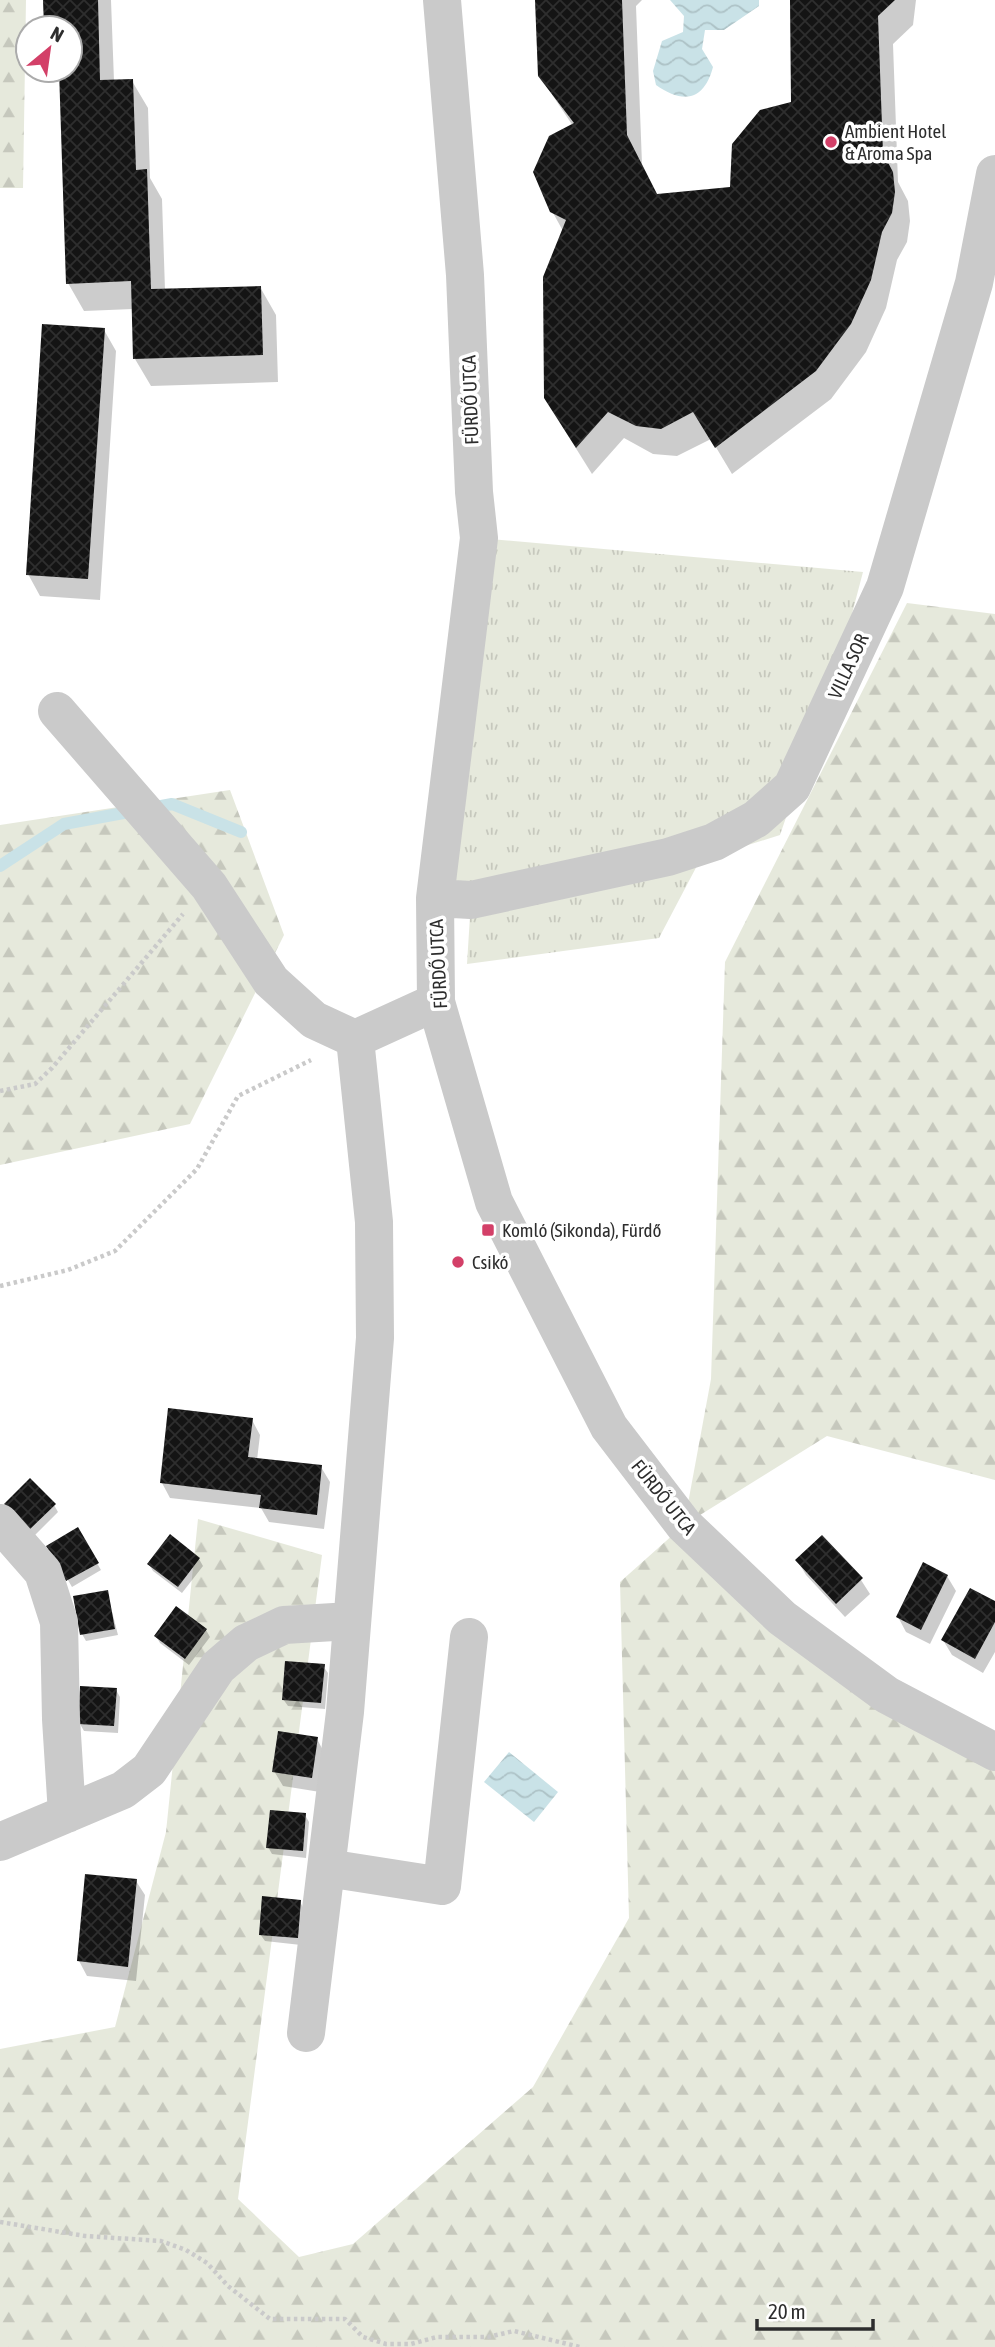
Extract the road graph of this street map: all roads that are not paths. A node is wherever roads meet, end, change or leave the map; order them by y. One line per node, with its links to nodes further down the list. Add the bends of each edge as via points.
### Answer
1 (442, 0): 4 (street, FÜRDŐ UTCA, via 480,538)
2 (995, 174): 4 (street, VILLA SOR, via 974,283 885,587 792,787 756,820 714,842 668,858 471,900)
3 (57, 711): 6 (street, via 209,886 271,981 314,1020)
4 (435, 898): 5 (street, FÜRDŐ UTCA)
5 (436, 1002): 6 (street); 10 (street, FÜRDŐ UTCA, via 494,1202 609,1427 684,1525 782,1618 887,1695)
6 (355, 1039): 8 (street, via 374,1222 375,1338)
7 (0, 1523): 11 (street, via 43,1572 59,1622)
8 (351, 1621): 11 (street, via 284,1625 246,1643 218,1667 149,1770 123,1790); 13 (street)
9 (469, 1637): 13 (street, via 442,1886)
10 (995, 1752)
11 (67, 1814): 12 (street)
12 (0, 1842)
13 (327, 1868): 14 (street)
14 (306, 2033)

